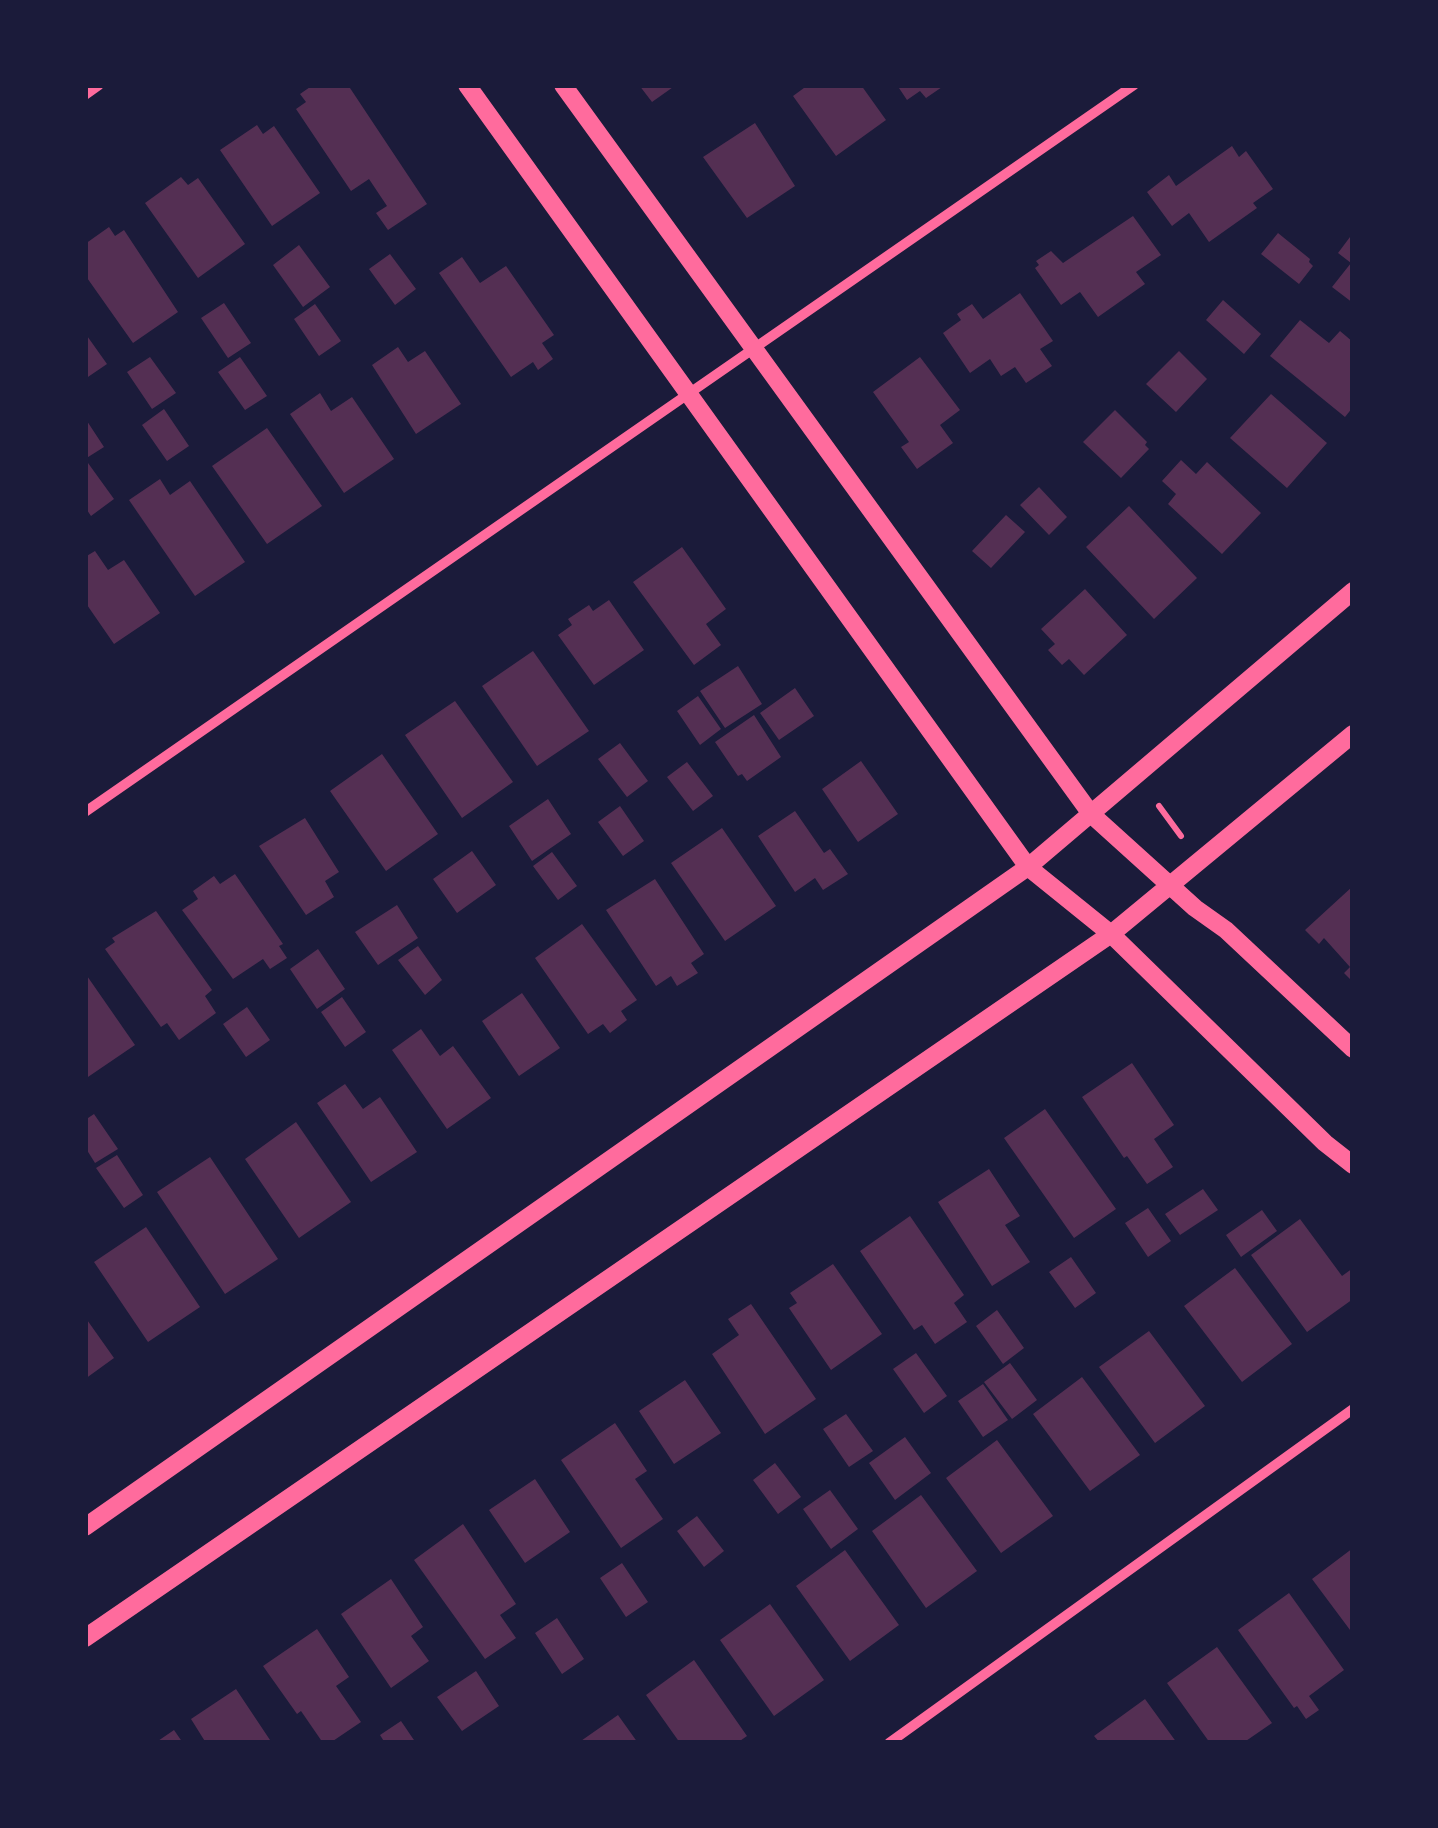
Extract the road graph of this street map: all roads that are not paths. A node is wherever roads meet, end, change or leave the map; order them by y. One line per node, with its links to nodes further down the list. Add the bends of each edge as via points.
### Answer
1 (99, 85): 5 (street)
2 (467, 85): 7 (street)
3 (562, 85): 6 (street)
4 (1134, 85): 6 (street)
5 (85, 95)
6 (754, 348): 7 (street); 11 (street)
7 (689, 394): 10 (street); 12 (street)
8 (1353, 591): 11 (street)
9 (1353, 734): 13 (street)
10 (85, 812)
11 (1091, 814): 12 (street); 13 (street)
12 (1028, 867): 14 (street); 18 (street)
13 (1169, 886): 14 (street); 15 (street)
14 (1110, 934): 16 (street); 19 (street)
15 (1353, 1049)
16 (1353, 1165)
17 (1353, 1409): 20 (street)
18 (85, 1527)
19 (85, 1638)
20 (889, 1743)

